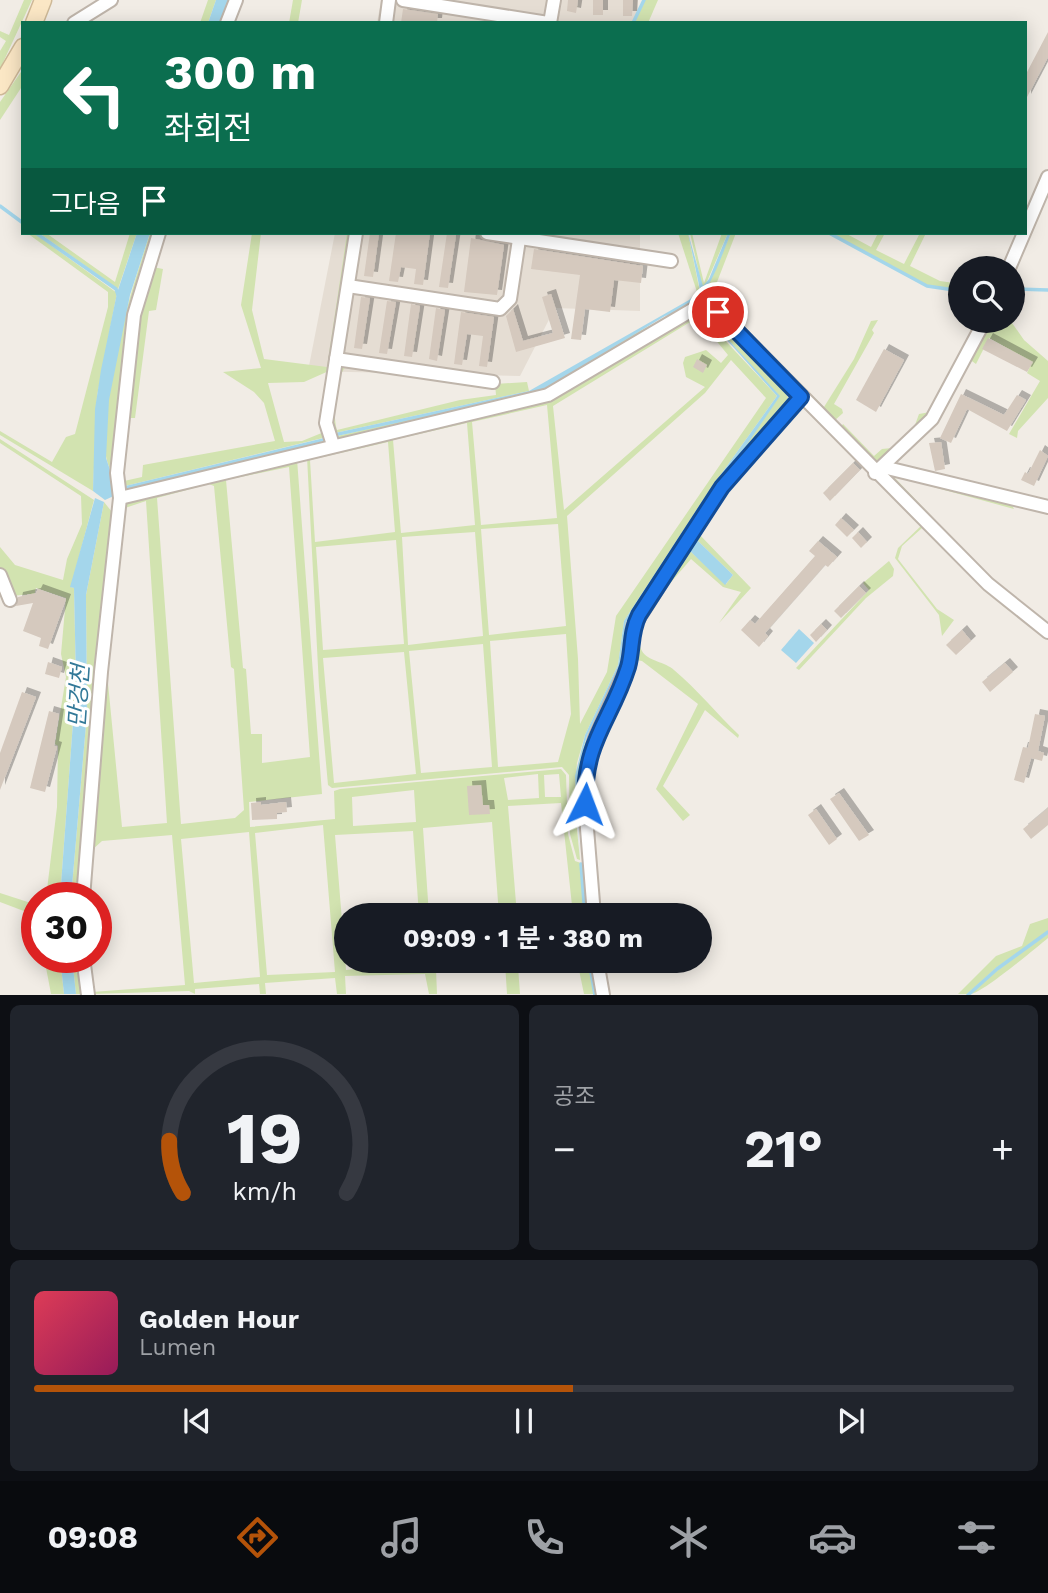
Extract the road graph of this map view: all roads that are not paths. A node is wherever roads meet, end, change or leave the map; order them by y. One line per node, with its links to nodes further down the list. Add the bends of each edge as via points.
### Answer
1 (43, 0): 7 (main road)
2 (111, 0): 8 (street)
3 (236, 0): 9 (street)
4 (389, 0): 10 (street)
5 (403, 0): 11 (street)
6 (554, 0): 12 (street)
7 (35, 21)
8 (77, 21)
9 (229, 21)
10 (386, 21)
11 (536, 21)
12 (549, 21)
13 (20, 54): 14 (main road)
14 (0, 86)
15 (1048, 177): 16 (street)
16 (1027, 226)
17 (158, 235): 30 (street, via 134,315 117,473)
18 (356, 235): 23 (street)
19 (519, 235): 22 (street); 23 (street, via 510,299 500,309)
20 (1023, 235): 21 (street)
21 (1014, 256)
22 (671, 261)
23 (348, 286): 25 (street)
24 (978, 333): 29 (street, via 932,419)
25 (336, 359): 26 (street); 28 (street, via 326,423)
26 (494, 382)
27 (801, 397): 28 (street, via 725,318 702,308 548,395); 29 (street); 36 (street, via 722,487 633,627 628,665 595,738 586,774)
28 (333, 445): 30 (street)
29 (879, 470): 31 (street); 34 (street, via 988,584)
30 (120, 498): 35 (street)
31 (1048, 508)
32 (0, 575): 33 (street)
33 (10, 600)
34 (1048, 632)
35 (84, 882)
36 (593, 903)
37 (85, 973): 39 (street)
38 (599, 973): 40 (street)
39 (88, 995)
40 (603, 995)

